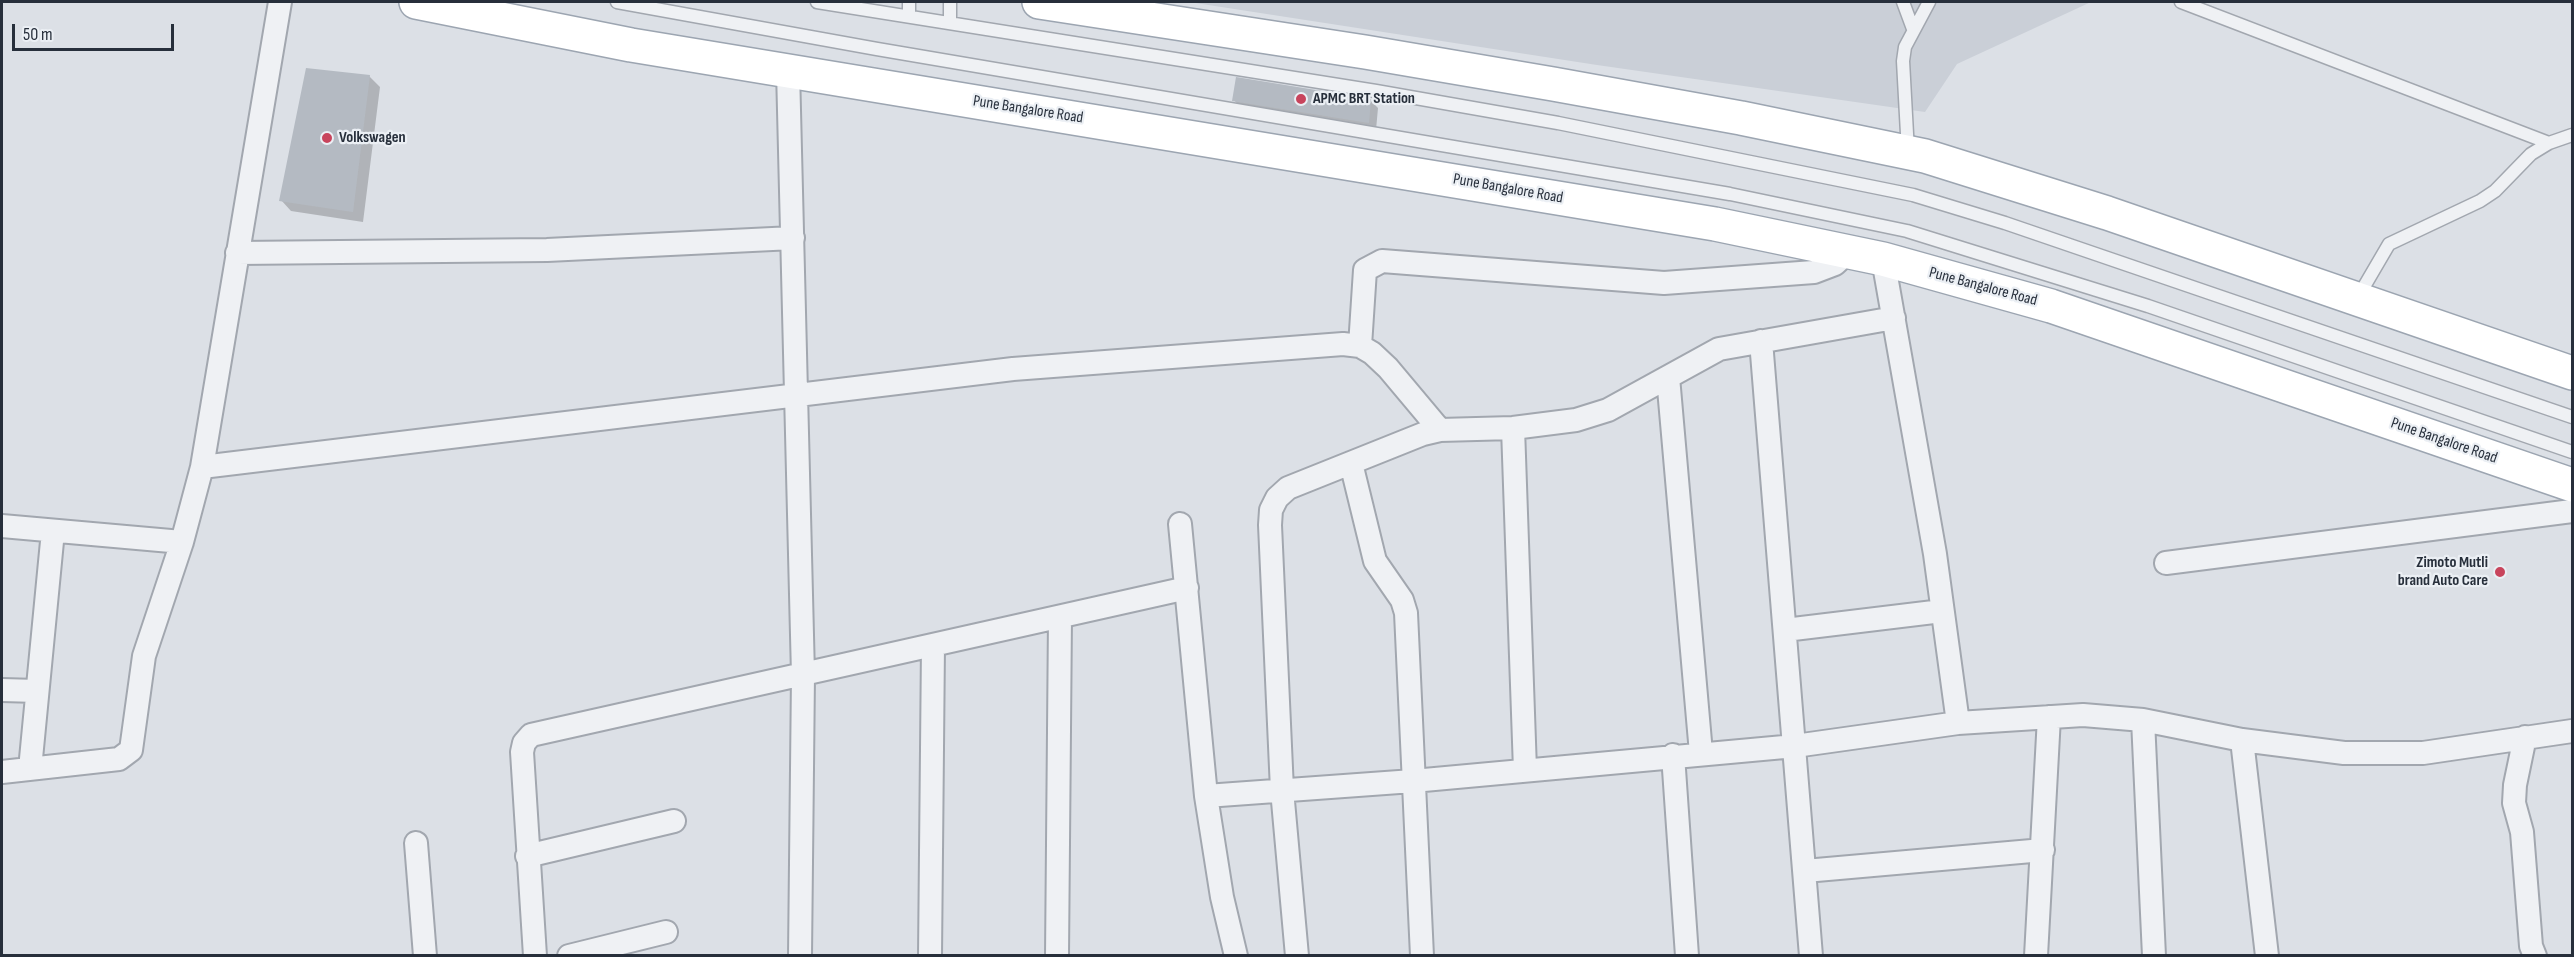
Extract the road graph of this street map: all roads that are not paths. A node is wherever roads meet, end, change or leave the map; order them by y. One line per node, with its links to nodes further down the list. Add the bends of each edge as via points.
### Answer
1 (280, 2): 20 (street)
2 (416, 2): 14 (main road, Pune Bangalore Road, via 631,45)
3 (617, 2): 32 (lane, via 1719,192 1907,231 2148,306)
4 (817, 2): 11 (lane)
5 (909, 2): 11 (lane)
6 (950, 2): 12 (lane)
7 (1039, 2): 17 (main road, via 1448,66 1742,118)
8 (1903, 2): 13 (lane)
9 (1929, 2): 13 (lane)
10 (2181, 2): 16 (lane)
11 (909, 15): 12 (lane)
12 (950, 22): 29 (lane, via 1558,123 1913,195)
13 (1913, 29): 17 (lane, via 1903,61)
14 (788, 70): 18 (street); 19 (main road, Pune Bangalore Road, via 1715,224)
15 (2572, 135): 16 (lane)
16 (2549, 143): 22 (lane, via 2531,154 2480,201 2389,244)
17 (1908, 153): 22 (main road, via 2107,213)
18 (793, 238): 20 (street, via 547,250); 28 (street)
19 (1848, 252): 21 (main road, Pune Bangalore Road); 25 (street, via 1835,264 1814,272 1664,283 1382,261 1365,270)
20 (237, 253): 34 (street)
21 (1883, 259): 23 (street); 35 (main road, Pune Bangalore Road, via 2051,306)
22 (2357, 298): 26 (main road)
23 (1894, 318): 24 (street); 43 (street)
24 (1761, 341): 27 (street, via 1719,349); 45 (street)
25 (1360, 346): 28 (street, via 1343,344 1013,369); 31 (street, via 1388,368)
26 (2572, 373)
27 (1668, 377): 30 (street, via 1608,410 1576,420); 57 (street)
28 (797, 395): 34 (street); 47 (street)
29 (2572, 417)
30 (1513, 428): 31 (street); 60 (street)
31 (1440, 430): 33 (street)
32 (2572, 452)
33 (1351, 463): 62 (street, via 1375,561 1402,600 1406,613); 63 (street, via 1288,488 1271,510)
34 (202, 467): 40 (street)
35 (2572, 484)
36 (2572, 511): 41 (street)
37 (1180, 524): 42 (street)
38 (2, 526): 39 (street)
39 (52, 531): 40 (street); 49 (street)
40 (182, 542): 59 (street, via 144,656 128,755)
41 (2166, 563)
42 (1187, 588): 44 (street); 64 (street)
43 (1942, 611): 45 (street); 52 (street)
44 (1060, 617): 46 (street); 76 (street)
45 (1785, 630): 56 (street)
46 (933, 645): 47 (street); 75 (street)
47 (803, 675): 68 (street, via 531,735 522,752); 74 (street)
48 (2, 690): 49 (street)
49 (37, 691): 59 (street)
50 (2049, 717): 51 (street, via 2083,715); 52 (street); 67 (street)
51 (2143, 720): 55 (street); 83 (street)
52 (1958, 723): 56 (street)
53 (2572, 731): 54 (street)
54 (2525, 737): 55 (street, via 2423,753 2344,753); 85 (street, via 2514,803 2522,832)
55 (2242, 740): 84 (street)
56 (1795, 746): 57 (street); 69 (street)
57 (1701, 753): 58 (street)
58 (1673, 755): 60 (street); 80 (street)
59 (30, 769): 61 (street)
60 (1525, 770): 62 (street)
61 (2, 772)
62 (1413, 781): 63 (street); 79 (street)
63 (1282, 790): 64 (street); 78 (street)
64 (1206, 796): 77 (street)
65 (674, 821): 68 (street)
66 (416, 843): 71 (street)
67 (2043, 850): 69 (street); 82 (street)
68 (527, 856): 72 (street)
69 (1805, 871): 81 (street)
70 (666, 932): 73 (street)
71 (425, 956)
72 (535, 956)
73 (569, 956)
74 (800, 956)
75 (930, 956)
76 (1056, 956)
77 (1236, 956)
78 (1297, 956)
79 (1422, 956)
80 (1687, 956)
81 (1811, 956)
82 (2036, 956)
83 (2154, 956)
84 (2267, 956)
85 (2535, 956)

